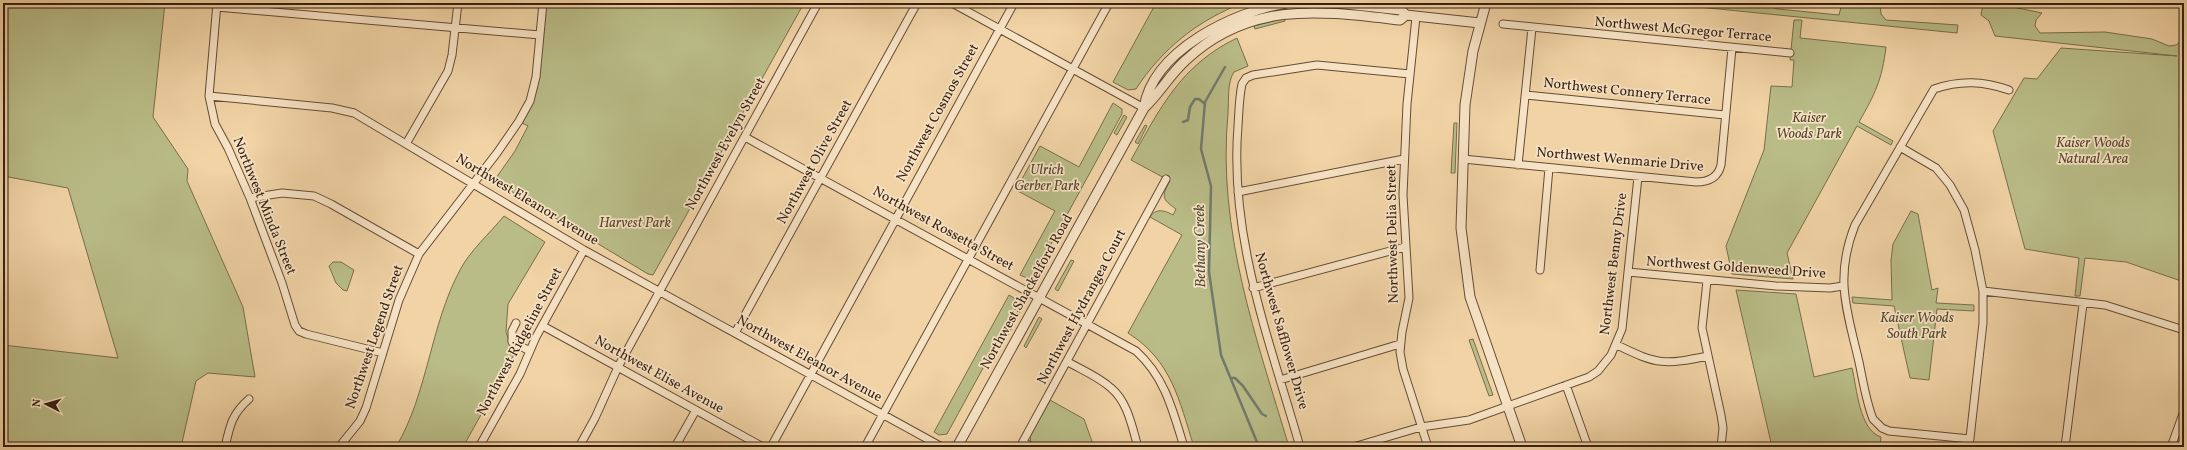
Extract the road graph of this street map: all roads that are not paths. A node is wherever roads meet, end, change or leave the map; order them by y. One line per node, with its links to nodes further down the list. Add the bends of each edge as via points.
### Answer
1 (458, 3): 16 (street)
2 (543, 3): 19 (street, Northwest Legend Street)
3 (818, 3): 29 (street, Northwest Evelyn Street)
4 (917, 3): 37 (street, Northwest Olive Street)
5 (952, 3): 17 (street)
6 (1014, 3): 17 (street, Northwest Cosmos Street)
7 (1109, 3): 22 (street)
8 (1286, 3): 27 (street, Northwest Shackelford Road, via 1247,12 1200,35 1181,51 1155,80 1146,94)
9 (1337, 3): 12 (street, Northwest Shackelford Road, via 1401,10)
10 (1486, 3): 14 (street)
11 (217, 5): 16 (street); 25 (street, Northwest Minda Street)
12 (1406, 15): 13 (street, Northwest Shackelford Road); 27 (street, Northwest Shackelford Road, via 1400,20 1312,11 1276,15 1250,22 1200,48 1172,75)
13 (1416, 16): 14 (street, Northwest Shackelford Road); 23 (street, Northwest Delia Street)
14 (1480, 23): 33 (street, via 1467,87)
15 (1503, 24): 18 (street, Northwest McGregor Terrace)
16 (455, 28): 19 (street); 30 (street, via 448,71)
17 (1000, 28): 22 (street); 42 (street, Northwest Cosmos Street)
18 (1532, 28): 20 (street, Northwest McGregor Terrace); 26 (street)
19 (540, 35): 39 (street, Northwest Legend Street, via 536,77 530,101 519,121)
20 (1732, 48): 21 (street, Northwest McGregor Terrace); 28 (street, Northwest Wenmarie Drive)
21 (1790, 53)
22 (1073, 69): 27 (street); 46 (street)
23 (1410, 74): 32 (street, Northwest Delia Street); 40 (street, Northwest Safflower Drive, via 1317,65 1246,78 1241,89 1236,145)
24 (2009, 90): 31 (street, via 1996,85 1958,82 1934,89)
25 (209, 96): 30 (street, Northwest Eleanor Avenue, via 332,108 354,113); 41 (street, Northwest Minda Street, via 215,124)
26 (1526, 96): 28 (street, Northwest Connery Terrace); 34 (street)
27 (1144, 108): 54 (street, Northwest Shackelford Road)
28 (1726, 115): 36 (street, Northwest Wenmarie Drive, via 1720,165 1709,181)
29 (745, 137): 37 (street, Northwest Rossetta Street); 53 (street, Northwest Evelyn Street)
30 (406, 144): 39 (street, Northwest Eleanor Avenue)
31 (1900, 147): 50 (street, via 1855,225 1845,255); 52 (street, via 1936,168 1950,185 1964,210)
32 (1404, 159): 40 (street); 43 (street, Northwest Delia Street)
33 (1463, 160): 34 (street, Northwest Wenmarie Drive); 72 (street, via 1461,213 1468,288 1482,337)
34 (1518, 165): 35 (street, Northwest Wenmarie Drive)
35 (1549, 168): 36 (street, Northwest Wenmarie Drive); 47 (street)
36 (1638, 177): 48 (street, Northwest Benny Drive)
37 (821, 178): 42 (street, Northwest Rossetta Street); 60 (street, Northwest Olive Street)
38 (1166, 179): 57 (street, Northwest Hydrangea Court)
39 (474, 183): 44 (street, Northwest Eleanor Avenue); 45 (street, Northwest Legend Street)
40 (1238, 192): 51 (street, Northwest Safflower Drive, via 1242,237)
41 (250, 198): 45 (street, via 282,193 314,196); 64 (street, Northwest Minda Street, via 299,331)
42 (895, 218): 46 (street, Northwest Rossetta Street); 68 (street, Northwest Cosmos Street)
43 (1405, 247): 51 (street); 61 (street, Northwest Delia Street, via 1409,298)
44 (584, 250): 53 (street, Northwest Eleanor Avenue); 58 (street, Northwest Ridgeline Street)
45 (419, 254): 64 (street, Northwest Legend Street, via 399,300)
46 (969, 258): 54 (street, Northwest Rossetta Street); 75 (street)
47 (1540, 270)
48 (1628, 272): 49 (street, Northwest Goldenweed Drive); 62 (street, Northwest Benny Drive, via 1622,329)
49 (1707, 281): 50 (street, Northwest Goldenweed Drive, via 1812,288); 65 (street, via 1702,321)
50 (1843, 286): 77 (street, via 1870,412 1877,424 1888,431)
51 (1253, 288): 69 (street, Northwest Safflower Drive)
52 (1983, 291): 55 (street); 77 (street, via 1983,323)
53 (659, 292): 60 (street, Northwest Eleanor Avenue); 67 (street, Northwest Evelyn Street)
54 (1040, 298): 57 (street, Northwest Rossetta Street); 88 (street, Northwest Shackelford Road)
55 (2083, 304): 59 (street, via 2105,305); 98 (street)
56 (516, 323): 63 (street, via 512,331 512,342)
57 (1089, 323): 66 (street, Northwest Hydrangea Court); 91 (street, Northwest Rossetta Street, via 1124,342 1148,362 1169,398)
58 (542, 326): 63 (street, Northwest Ridgeline Street); 67 (street, Northwest Elise Avenue)
59 (2184, 330)
60 (735, 333): 68 (street, Northwest Eleanor Avenue)
61 (1400, 344): 69 (street); 76 (street, Northwest Delia Street, via 1403,369)
62 (1617, 345): 65 (street, via 1662,363); 70 (street, Northwest Benny Drive, via 1598,371)
63 (530, 351): 81 (street, Northwest Ridgeline Street)
64 (383, 353): 80 (street, Northwest Legend Street, via 363,414)
65 (1708, 356): 97 (street, via 1723,428)
66 (1068, 362): 78 (street, Northwest Hydrangea Court); 90 (street, via 1104,383 1117,394 1127,412)
67 (618, 367): 73 (street, Northwest Elise Avenue); 82 (street, Northwest Evelyn Street)
68 (810, 375): 75 (street, Northwest Eleanor Avenue); 85 (street, Northwest Cosmos Street)
69 (1280, 380): 92 (street, Northwest Safflower Drive)
70 (1566, 385): 72 (street, Northwest Benny Drive); 96 (street)
71 (250, 399): 79 (street, via 237,410 231,422)
72 (1508, 406): 76 (street, via 1469,420); 95 (street)
73 (696, 410): 83 (street); 84 (street, Northwest Elise Avenue)
74 (2184, 411): 99 (street)
75 (883, 415): 86 (street); 87 (street, Northwest Eleanor Avenue)
76 (1421, 427): 93 (street); 94 (street, Northwest Delia Street)
77 (1969, 443)
78 (1022, 445): 89 (street)
79 (225, 447)
80 (339, 447)
81 (479, 447)
82 (579, 447)
83 (675, 447)
84 (763, 447)
85 (771, 447)
86 (865, 447)
87 (942, 447)
88 (957, 447)
89 (1032, 447)
90 (1138, 447)
91 (1184, 447)
92 (1300, 447)
93 (1353, 447)
94 (1428, 447)
95 (1522, 447)
96 (1588, 447)
97 (1721, 447)
98 (2066, 447)
99 (2171, 447)

